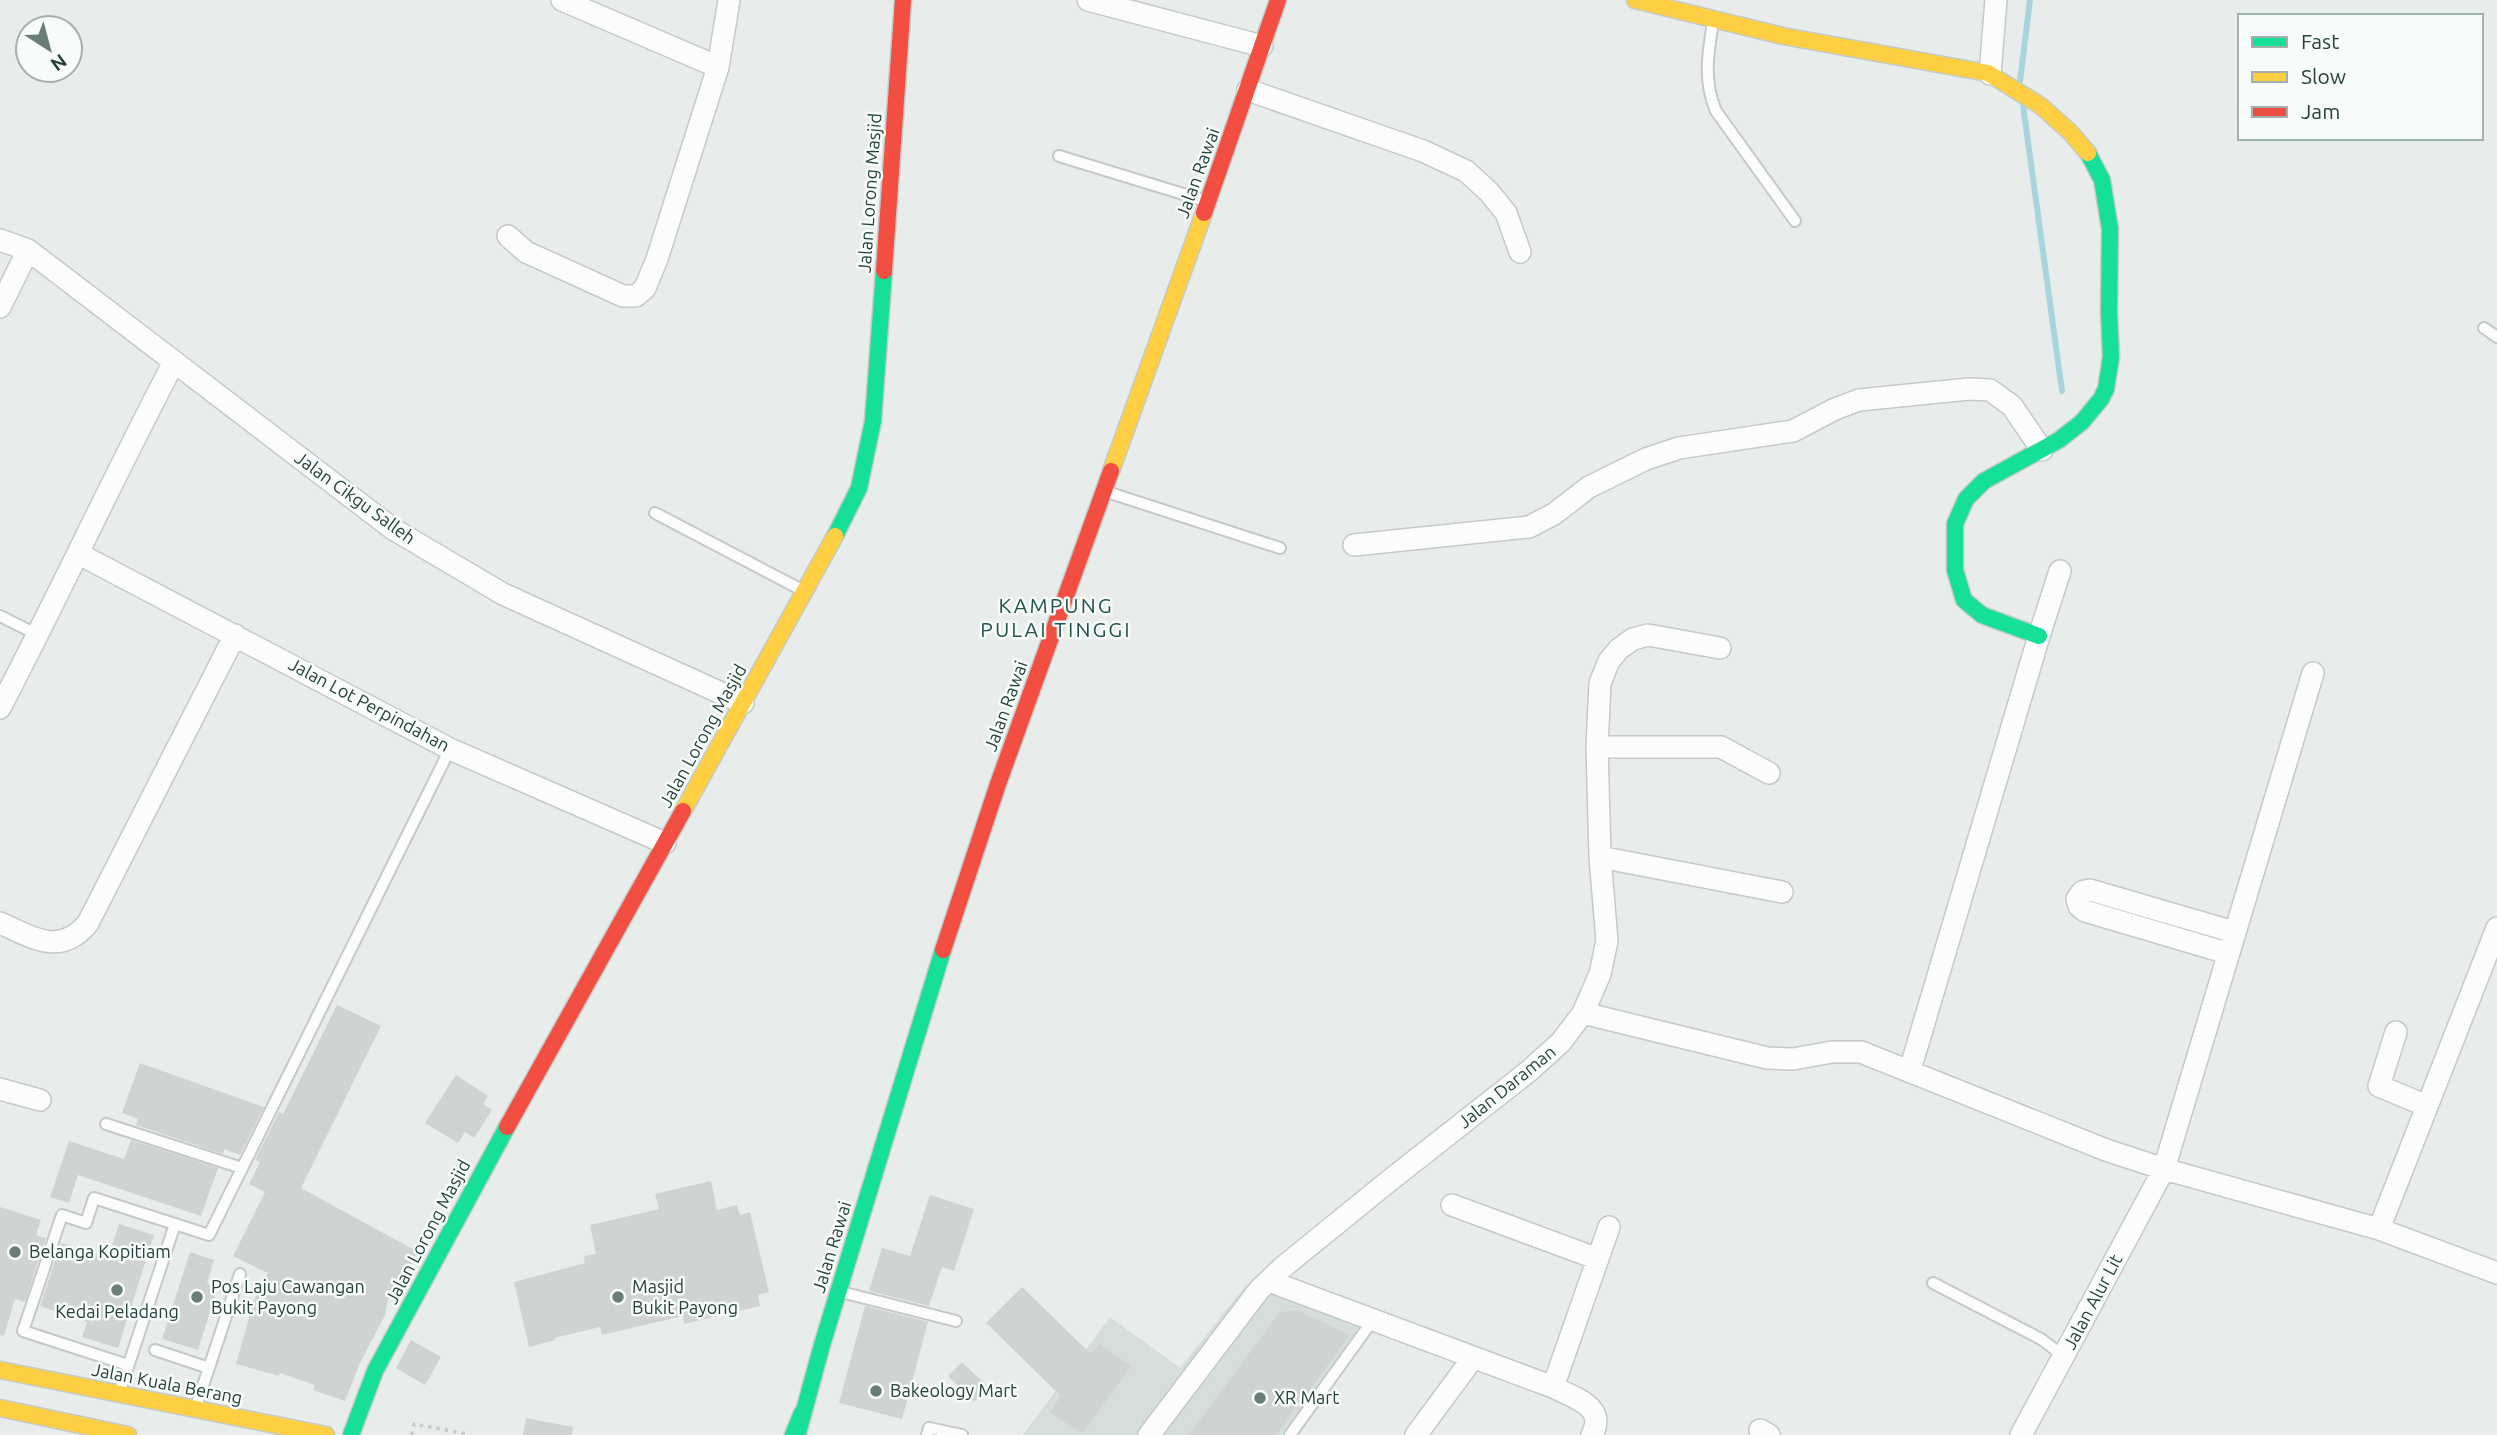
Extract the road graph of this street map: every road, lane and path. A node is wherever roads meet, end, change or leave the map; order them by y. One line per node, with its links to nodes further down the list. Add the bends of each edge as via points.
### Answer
1 (562, 0): 10 (street)
2 (729, 0): 10 (street)
3 (903, 0): 31 (main road, Jalan Lorong Masjid, via 870,443 849,511)
4 (1088, 0): 9 (street)
5 (1278, 0): 9 (main road, Jalan Rawai)
6 (1635, 0): 8 (main road)
7 (1996, 0): 11 (street)
8 (1714, 19): 11 (main road); 15 (lane, via 1707,66 1716,111)
9 (1262, 46): 12 (main road, Jalan Rawai)
10 (719, 67): 16 (street, via 657,259 645,288 636,296 622,296 526,252)
11 (1990, 74): 24 (main road, via 2048,110 2088,152 2102,179 2109,215 2110,371 2102,399 2082,421)
12 (1248, 90): 14 (main road, Jalan Rawai); 19 (street, via 1423,151 1466,171 1506,213)
13 (1059, 156): 14 (lane)
14 (1208, 202): 25 (main road, Jalan Rawai)
15 (1795, 221)
16 (509, 236)
17 (0, 240): 18 (street, Jalan Cikgu Salleh)
18 (28, 250): 20 (street); 23 (street, Jalan Cikgu Salleh)
19 (1520, 252)
20 (0, 307)
21 (2484, 328): 22 (lane)
22 (2497, 337)
23 (174, 362): 29 (street); 38 (street, Jalan Cikgu Salleh, via 393,529 503,594)
24 (2042, 450): 27 (street, via 2012,406 1990,390 1859,400 1793,431 1679,448 1646,459 1589,487 1529,527); 35 (main road, via 1982,480 1964,499 1957,511 1952,545 1956,579 1967,604)
25 (1104, 491): 28 (lane); 68 (main road, Jalan Rawai, via 981,834)
26 (655, 513): 31 (lane)
27 (1354, 545)
28 (1280, 548)
29 (79, 554): 33 (street); 34 (street, Jalan Lot Perpindahan)
30 (2060, 571): 35 (street)
31 (804, 591): 38 (main road, Jalan Lorong Masjid)
32 (0, 616): 33 (lane)
33 (38, 635): 39 (street)
34 (235, 635): 41 (street, Jalan Lot Perpindahan); 46 (street, via 80,933 52,943)
35 (2039, 636): 52 (street)
36 (1720, 648): 40 (street, Jalan Daraman, via 1648,635 1619,649 1600,683)
37 (2313, 673): 47 (street, Jalan Alur Lit)
38 (743, 703): 43 (main road, Jalan Lorong Masjid)
39 (0, 708)
40 (1597, 747): 42 (street, via 1721,747); 44 (street, Jalan Daraman)
41 (450, 748): 43 (street, Jalan Lot Perpindahan); 57 (lane)
42 (1769, 773)
43 (665, 843): 85 (main road, Jalan Lorong Masjid, via 438,1252 375,1371)
44 (1600, 857): 45 (street); 50 (street, Jalan Daraman, via 1607,941 1600,974)
45 (1782, 892)
46 (0, 923)
47 (2234, 932): 49 (street, Jalan Alur Lit); 49 (street, via 2090,890 2077,899 2085,911)
48 (2495, 938): 55 (street)
49 (2227, 953): 58 (street, Jalan Alur Lit)
50 (1583, 1013): 52 (street, via 1767,1059 1848,1050); 66 (street, Jalan Daraman, via 1561,1042 1529,1071)
51 (2396, 1032): 55 (street, via 2379,1086)
52 (1910, 1070): 58 (street)
53 (0, 1089): 54 (street)
54 (40, 1100)
55 (2427, 1106): 62 (street)
56 (106, 1124): 57 (lane)
57 (242, 1168): 60 (lane, via 209,1235)
58 (2164, 1169): 62 (street); 72 (street, Jalan Alur Lit)
59 (1452, 1205): 63 (street)
60 (175, 1224): 74 (lane); 74 (lane, via 94,1198 86,1223 62,1215 23,1331)
61 (1609, 1227): 63 (street)
62 (2379, 1229): 64 (street)
63 (1598, 1259): 77 (street)
64 (2497, 1273)
65 (240, 1274): 75 (lane)
66 (1269, 1281): 69 (street); 91 (street, Jalan Daraman)
67 (1933, 1283): 72 (lane, via 2041,1339)
68 (839, 1291): 70 (lane); 81 (main road, Jalan Rawai)
69 (1373, 1320): 73 (street); 92 (lane)
70 (956, 1321)
71 (155, 1350): 75 (lane)
72 (2064, 1357): 95 (street, Jalan Alur Lit)
73 (1473, 1358): 77 (street); 93 (street)
74 (128, 1365): 78 (lane)
75 (209, 1368): 80 (lane)
76 (0, 1370): 78 (main road, Jalan Kuala Berang)
77 (1553, 1387): 94 (street, via 1597,1415)
78 (119, 1394): 80 (main road, Jalan Kuala Berang)
79 (0, 1408): 83 (main road)
80 (195, 1409): 84 (main road, Jalan Kuala Berang)
81 (802, 1413): 87 (main road, Jalan Rawai); 88 (main road)
82 (467, 1434): 86 (path, via 414,1424)
83 (128, 1435)
84 (326, 1435)
85 (351, 1435)
86 (412, 1435)
87 (795, 1435)
88 (805, 1435)
89 (928, 1435): 90 (lane, via 929,1428)
90 (962, 1435)
91 (1149, 1435)
92 (1290, 1435)
93 (1416, 1435)
94 (1592, 1435)
95 (2021, 1435)

